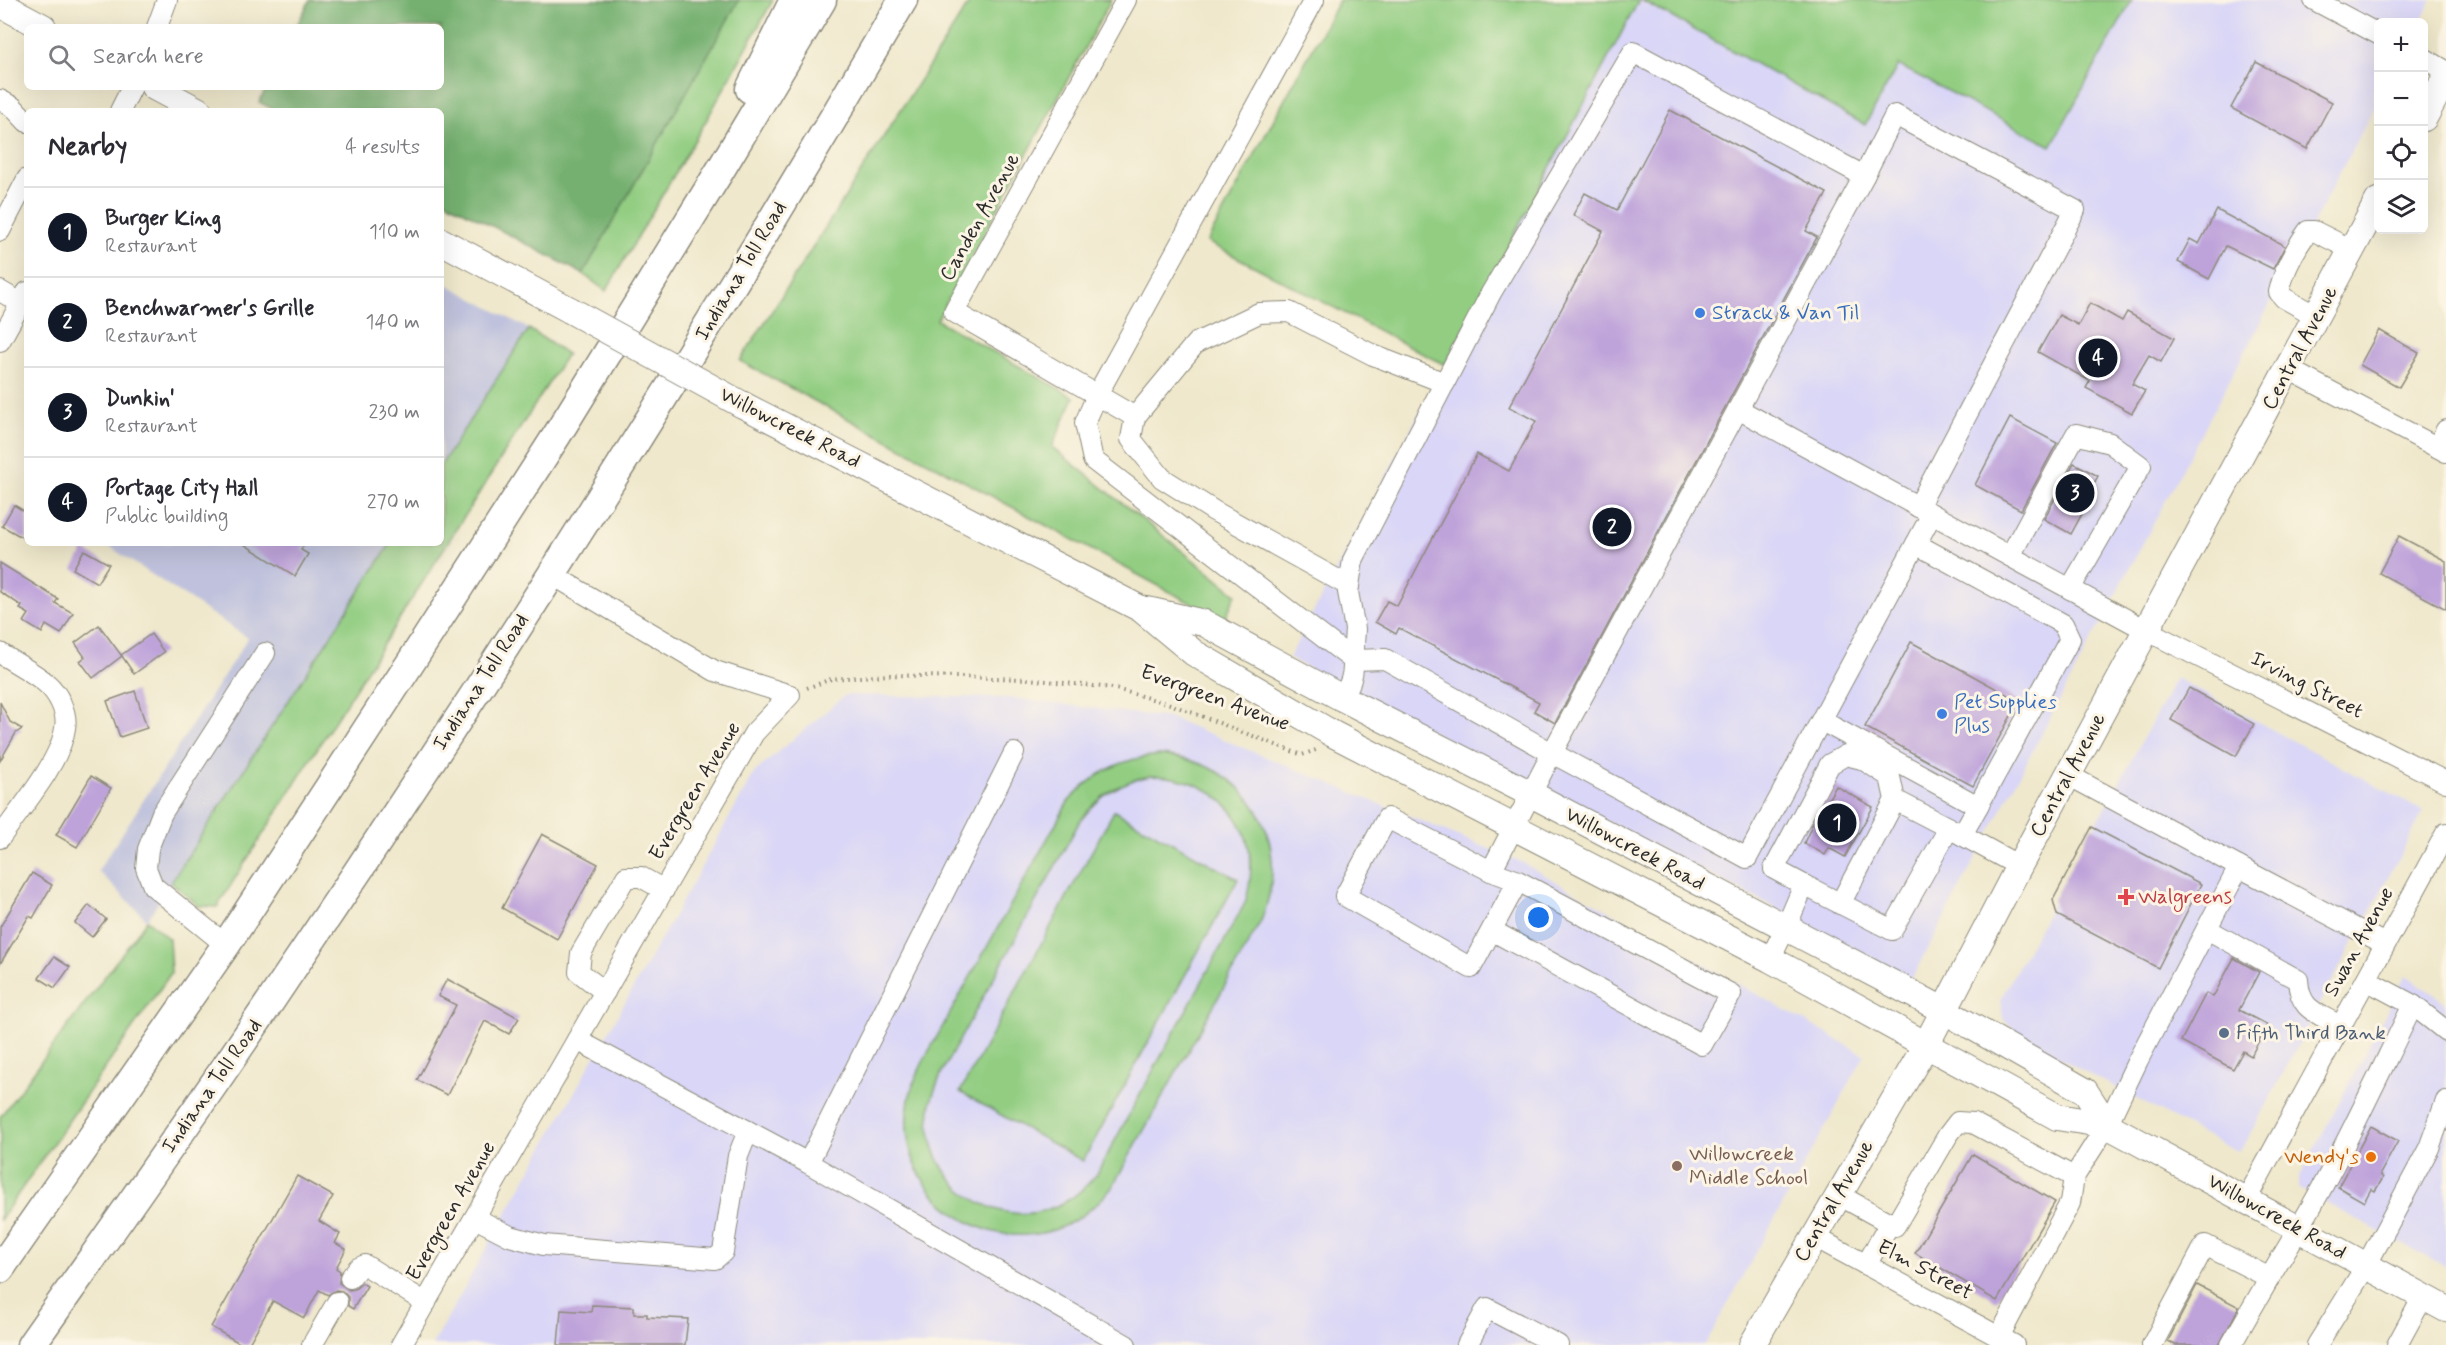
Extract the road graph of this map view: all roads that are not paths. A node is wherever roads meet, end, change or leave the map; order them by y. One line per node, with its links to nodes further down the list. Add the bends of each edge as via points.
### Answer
1 (167, 0): 11 (street)
2 (794, 0): 24 (highway, via 754,76)
3 (822, 0): 24 (highway)
4 (903, 0): 21 (highway, Indiana Toll Road)
5 (918, 0): 21 (highway)
6 (1126, 0): 37 (street, Canden Avenue, via 954,312)
7 (1314, 0): 37 (street)
8 (2314, 0): 12 (street)
9 (0, 4): 10 (main road)
10 (37, 24)
11 (158, 24)
12 (2374, 31)
13 (2428, 60): 14 (street)
14 (2446, 71)
15 (2446, 77): 22 (main road)
16 (130, 90): 19 (street)
17 (160, 90): 20 (main road)
18 (0, 100): 23 (street)
19 (122, 108)
20 (193, 108)
21 (839, 109): 44 (highway, Indiana Toll Road, via 707,328)
22 (2434, 112)
23 (24, 119)
24 (721, 169): 75 (highway, via 551,445)
25 (1864, 176): 36 (street, via 1633,51 1491,293); 38 (street); 41 (street, via 1895,115 2075,210)
26 (24, 185): 28 (street)
27 (2374, 210): 30 (main road, Central Avenue)
28 (0, 231)
29 (444, 243): 47 (main road, Willowcreek Road, bridge, via 741,404)
30 (2352, 250): 33 (main road, Central Avenue); 33 (street, via 2314,231 2308,231 2302,239 2278,292)
31 (0, 291): 32 (street)
32 (24, 298): 34 (street)
33 (2316, 316): 35 (main road, Central Avenue)
34 (0, 341)
35 (2288, 369): 40 (street); 48 (main road, Central Avenue)
36 (1445, 383): 39 (street, via 1373,355 1289,312 1259,313 1196,343); 45 (street, via 1353,560)
37 (1096, 395): 39 (street); 51 (street, via 1085,423 1093,460)
38 (1738, 409): 41 (street, Irving Street); 55 (street)
39 (1135, 417): 45 (street, via 1131,439 1162,478)
40 (2443, 443)
41 (1925, 510): 42 (street); 43 (street, Irving Street)
42 (1916, 544): 53 (street); 60 (street, via 2063,624 2070,639)
43 (2010, 556): 46 (street, Irving Street); 46 (street, via 2076,434 2110,443 2141,466)
44 (551, 574): 70 (street, Evergreen Avenue, via 715,671 790,695 754,733); 107 (highway, Indiana Toll Road, via 284,982)
45 (1349, 586): 51 (street, via 1355,629)
46 (2070, 589): 48 (street, Irving Street)
47 (1141, 609): 52 (main road, Willowcreek Road, via 1204,623); 61 (main road, Willowcreek Road, via 1194,653 1333,734)
48 (2146, 630): 56 (main road, Central Avenue); 57 (street, Irving Street)
49 (265, 653): 75 (street, via 162,813 148,849 146,868 153,886)
50 (0, 654): 64 (street, via 47,684 63,710 66,726 50,766)
51 (1353, 660): 52 (street, via 1351,684); 55 (street, via 1384,659)
52 (1342, 698): 58 (main road, Willowcreek Road)
53 (1822, 721): 55 (street, via 1747,858); 60 (street)
54 (1014, 753): 89 (street)
55 (1552, 753): 58 (street)
56 (2068, 775): 65 (main road, Central Avenue); 66 (street)
57 (2443, 775)
58 (1531, 794): 61 (street); 72 (main road, Willowcreek Road)
59 (1894, 800): 62 (street); 69 (street, via 1890,777 1878,767 1846,755 1830,764 1774,869); 71 (street)
60 (1978, 806): 62 (street)
61 (1514, 826): 67 (street); 77 (main road, Willowcreek Road)
62 (1955, 832): 65 (street); 71 (street, via 1892,930)
63 (2446, 833): 76 (street, Swan Avenue)
64 (0, 838)
65 (2019, 866): 81 (main road, Central Avenue)
66 (2239, 867): 73 (street); 76 (street)
67 (1491, 871): 68 (street); 74 (street, via 1387,818 1345,896 1471,968)
68 (1518, 881): 74 (street); 74 (street, via 1731,994 1702,1045)
69 (1803, 885): 71 (street); 72 (street)
70 (664, 890): 79 (street, Evergreen Avenue); 79 (street, via 641,877 626,877 581,953 579,972)
71 (1840, 904)
72 (1786, 927): 77 (street); 81 (main road, Willowcreek Road)
73 (2207, 929): 82 (street, via 2298,980 2299,997 2306,1006); 87 (street)
74 (1493, 931)
75 (226, 945): 99 (highway)
76 (2385, 945): 78 (street, Swan Avenue)
77 (1770, 959): 85 (main road, Willowcreek Road)
78 (2366, 980): 80 (street); 82 (street, Swan Avenue)
79 (605, 992): 84 (street, Evergreen Avenue)
80 (2413, 1005): 83 (street); 95 (street)
81 (1945, 1011): 85 (main road, Central Avenue); 87 (main road, Willowcreek Road, via 2085,1092)
82 (2340, 1026): 92 (street, Swan Avenue)
83 (2446, 1031)
84 (577, 1040): 88 (street); 93 (street, Evergreen Avenue)
85 (1926, 1045): 87 (main road, Willowcreek Road, via 2057,1117); 91 (main road, Central Avenue)
86 (2446, 1101): 98 (street, via 2429,1148)
87 (2107, 1125): 90 (street); 92 (main road, Willowcreek Road)
88 (748, 1131): 89 (street); 93 (street, via 738,1156 723,1252 716,1259 544,1245 510,1236)
89 (808, 1163): 110 (street)
90 (2074, 1177): 94 (street, via 1973,1123 1958,1122 1896,1226); 106 (street, via 2070,1203)
91 (1837, 1194): 94 (street); 96 (main road, Central Avenue)
92 (2246, 1200): 95 (main road, Willowcreek Road)
93 (475, 1218): 104 (street, Evergreen Avenue)
94 (1890, 1223): 97 (street)
95 (2298, 1229): 98 (main road, Willowcreek Road); 100 (street)
96 (1814, 1236): 97 (street, Elm Street); 113 (main road, Central Avenue)
97 (1866, 1265): 106 (street, Elm Street)
98 (2366, 1266): 102 (main road, Willowcreek Road); 116 (street)
99 (0, 1269)
100 (2268, 1277): 114 (street, via 2205,1245); 115 (street)
101 (350, 1278): 104 (street, via 365,1265)
102 (2423, 1297): 105 (main road, Willowcreek Road); 117 (street)
103 (337, 1302): 108 (street)
104 (426, 1303): 109 (street, Evergreen Avenue)
105 (2446, 1309)
106 (2006, 1341)
107 (31, 1345)
108 (312, 1345)
109 (401, 1345)
110 (1126, 1345)
111 (1467, 1345): 112 (street, via 1487,1308)
112 (1558, 1345)
113 (1752, 1345)
114 (2151, 1345)
115 (2232, 1345)
116 (2317, 1345)
117 (2397, 1345)

